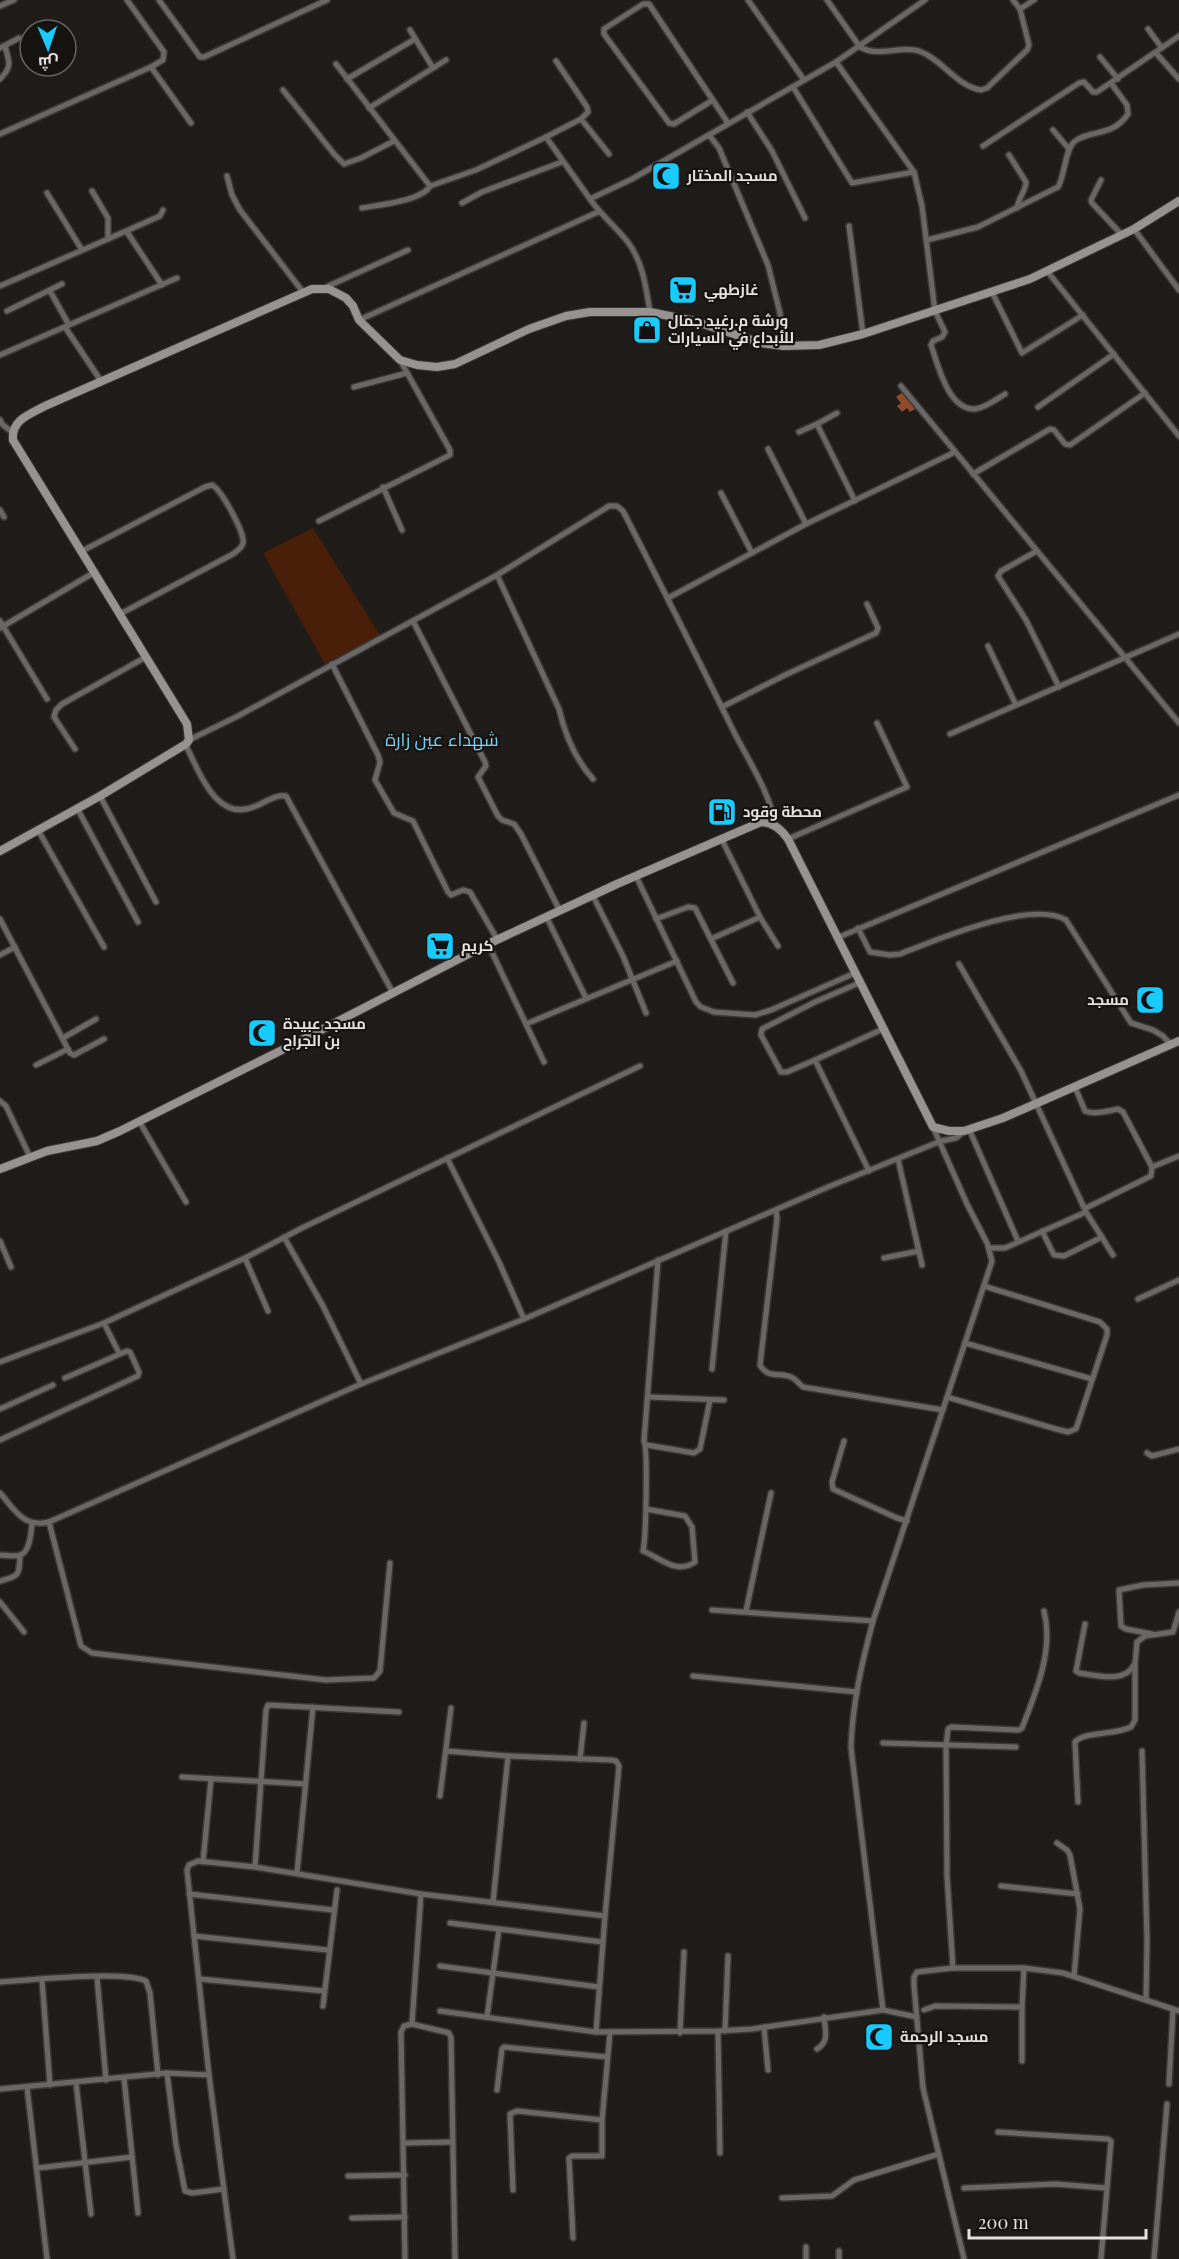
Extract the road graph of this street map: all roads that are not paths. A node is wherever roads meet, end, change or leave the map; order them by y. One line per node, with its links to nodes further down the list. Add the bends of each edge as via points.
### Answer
1 (14, 0): 10 (street)
2 (127, 0): 26 (street, via 164,52 163,60)
3 (159, 0): 4 (street, via 196,53 204,57)
4 (327, 0)
5 (748, 0): 32 (street)
6 (827, 0): 18 (street)
7 (925, 0): 18 (street)
8 (1013, 0): 11 (street)
9 (1034, 0): 11 (street)
10 (0, 6)
11 (1020, 9): 18 (street, via 1027,50 981,90 958,80 918,50 876,52)
12 (1148, 29): 19 (street)
13 (410, 30): 16 (street)
14 (1179, 36): 19 (street)
15 (18, 39): 17 (street)
16 (415, 39): 27 (street); 29 (street)
17 (2, 47): 28 (street, via 10,64)
18 (860, 47): 24 (street)
19 (1162, 48): 20 (street)
20 (1156, 53): 30 (street); 31 (street)
21 (1100, 57): 30 (street)
22 (446, 60): 27 (street)
23 (556, 60): 39 (street, via 587,107 588,112)
24 (836, 62): 32 (street); 52 (street)
25 (336, 64): 29 (street)
26 (151, 67): 40 (street); 43 (street)
27 (433, 68): 37 (street)
28 (0, 79)
29 (347, 79): 37 (street)
30 (1118, 79): 33 (street)
31 (1179, 79)
32 (804, 80): 34 (street)
33 (1111, 83): 47 (street, via 1095,93 1084,82 1079,83); 48 (street, via 1127,105 1128,114 1117,125 1083,137)
34 (793, 87): 38 (street); 52 (street, via 852,183)
35 (284, 90): 46 (street, via 344,164)
36 (713, 100): 36 (street, via 649,4 604,29 669,123 674,124); 41 (street)
37 (369, 108): 46 (street)
38 (747, 112): 41 (street); 65 (street, via 772,151)
39 (580, 119): 45 (street); 49 (street)
40 (191, 123)
41 (728, 123): 44 (street)
42 (1053, 130): 48 (street)
43 (0, 134)
44 (709, 135): 58 (street); 91 (street, via 719,148 768,265)
45 (546, 137): 51 (street); 55 (street, via 476,170)
46 (394, 141): 55 (street)
47 (983, 146)
48 (1069, 149): 62 (street, via 1058,187)
49 (609, 154)
50 (1009, 155): 62 (street, via 1026,182)
51 (562, 162): 58 (street); 60 (street)
52 (914, 172): 71 (street)
53 (226, 176): 82 (street, via 240,210)
54 (1101, 180): 69 (street, via 1092,203)
55 (430, 186): 61 (street, via 421,194)
56 (92, 191): 70 (street, via 108,218)
57 (46, 194): 72 (street)
58 (590, 199): 64 (street)
59 (1179, 201): 67 (street)
60 (462, 203)
61 (362, 208)
62 (1017, 208): 71 (street, via 978,227)
63 (163, 210): 68 (street, via 160,216)
64 (598, 212): 86 (street, via 635,253); 88 (street)
65 (805, 218)
66 (849, 226): 90 (street)
67 (1134, 229): 69 (street); 80 (street)
68 (127, 232): 70 (street); 77 (street)
69 (1122, 235): 74 (street)
70 (108, 239): 72 (street)
71 (927, 240): 85 (street)
72 (82, 250): 78 (street)
73 (408, 250): 79 (street)
74 (1047, 271): 83 (street); 87 (street)
75 (177, 278): 77 (street)
76 (62, 284): 81 (street)
77 (162, 285): 89 (street)
78 (0, 286)
79 (320, 290): 82 (street); 88 (street, via 338,292 353,306)
80 (1179, 290)
81 (50, 291): 84 (street); 89 (street)
82 (303, 292): 96 (street)
83 (992, 292): 85 (street); 87 (street, via 1022,353)
84 (7, 311)
85 (935, 311): 90 (street); 100 (street, via 945,332 931,345 944,384 962,406 978,409)
86 (650, 312): 91 (street); 94 (street, via 566,316 455,364 437,368)
87 (1083, 315): 92 (street)
88 (359, 320): 94 (street)
89 (67, 326): 93 (street); 96 (street)
90 (864, 334): 91 (street, via 819,345)
91 (784, 346)
92 (1114, 354): 99 (street); 101 (street)
93 (0, 355)
94 (400, 360): 95 (street)
95 (407, 373): 98 (street); 111 (street, via 451,453)
96 (102, 381): 105 (street, via 19,420)
97 (901, 386): 109 (street)
98 (354, 387)
99 (1145, 393): 107 (street); 110 (street, via 1070,445 1050,429)
100 (1005, 394)
101 (1038, 407)
102 (837, 413): 104 (street)
103 (1, 424): 105 (street)
104 (817, 424): 106 (street); 113 (street)
105 (12, 432): 119 (street, via 17,448)
106 (799, 432)
107 (1179, 436)
108 (768, 449): 117 (street)
109 (955, 452): 110 (street); 113 (street)
110 (973, 474): 120 (street)
111 (383, 487): 116 (street); 118 (street)
112 (721, 493): 121 (street)
113 (855, 501): 117 (street)
114 (0, 510): 115 (street)
115 (4, 517)
116 (319, 521)
117 (806, 524): 121 (street)
118 (402, 530)
119 (82, 551): 122 (street); 126 (street, via 205,487 219,490 241,531 240,548)
120 (1037, 551): 132 (street); 134 (street, via 998,576 1026,620)
121 (752, 553): 124 (street)
122 (95, 572): 126 (street); 128 (street)
123 (496, 575): 124 (street, via 609,506 617,506); 127 (street); 143 (street, via 560,709 563,728 580,765)
124 (668, 598): 137 (street)
125 (867, 603): 137 (street, via 878,628 876,633)
126 (120, 614): 131 (street)
127 (413, 621): 133 (street); 155 (street, via 485,762 478,777 498,816 514,824 521,834)
128 (1, 625): 135 (street)
129 (1179, 634): 132 (street)
130 (988, 646): 136 (street)
131 (146, 657): 141 (street, via 187,724); 142 (street, via 56,710 54,717)
132 (1125, 658): 134 (street); 139 (street)
133 (332, 664): 141 (street); 163 (street, via 378,755 375,780 394,813 413,820 448,892 470,892)
134 (1059, 687): 136 (street)
135 (47, 699)
136 (1016, 705): 140 (street)
137 (722, 707): 147 (street)
138 (877, 723): 150 (street, via 907,787)
139 (1179, 723)
140 (950, 734)
141 (187, 742): 145 (street); 176 (street, via 211,793 222,805 243,810 286,796)
142 (75, 749)
143 (593, 779)
144 (1179, 795): 161 (street)
145 (100, 796): 146 (street); 154 (street)
146 (77, 808): 148 (street); 160 (street)
147 (776, 826): 149 (street, via 761,822); 150 (street)
148 (38, 830): 151 (street); 168 (street)
149 (721, 838): 152 (street); 157 (street)
150 (788, 839): 162 (street)
151 (0, 851)
152 (636, 876): 153 (street); 159 (street)
153 (593, 896): 155 (street); 173 (street)
154 (156, 902)
155 (560, 911): 156 (street)
156 (546, 916): 163 (street); 177 (street)
157 (760, 917): 164 (street); 167 (street)
158 (0, 919): 166 (street)
159 (656, 919): 164 (street, via 691,906); 170 (street)
160 (138, 922)
161 (858, 928): 162 (street); 184 (street, via 870,952 890,955 988,922 1034,914 1061,917 1131,1023)
162 (838, 937): 172 (street)
163 (497, 939): 165 (street)
164 (711, 939): 174 (street)
165 (488, 944): 176 (street); 180 (street)
166 (15, 946): 169 (street); 182 (street)
167 (778, 946)
168 (104, 947)
169 (0, 955)
170 (677, 961): 172 (street, via 701,1007 746,1015 771,1010); 173 (street)
171 (959, 964): 192 (street)
172 (855, 973): 175 (street)
173 (633, 979): 177 (street); 178 (street)
174 (733, 983)
175 (859, 983): 181 (street); 186 (street, via 762,1029 761,1035 781,1072)
176 (393, 993): 193 (street)
177 (586, 998): 180 (street)
178 (646, 1013)
179 (96, 1019): 182 (street)
180 (526, 1024): 187 (street)
181 (883, 1029): 186 (street); 194 (street)
182 (63, 1038): 185 (street)
183 (104, 1039): 185 (street, via 74,1055)
184 (1175, 1043): 190 (street)
185 (68, 1049): 188 (street)
186 (815, 1060): 203 (street)
187 (544, 1062)
188 (36, 1065)
189 (640, 1066): 199 (street)
190 (1075, 1087): 192 (street); 201 (street, via 1085,1111 1100,1113 1118,1108 1123,1112)
191 (0, 1101): 198 (street)
192 (1036, 1104): 195 (street); 206 (street)
193 (139, 1121): 198 (street, via 97,1141); 204 (street)
194 (933, 1127): 195 (street); 196 (street)
195 (966, 1130): 196 (street); 212 (street)
196 (941, 1142): 200 (street); 213 (street)
197 (1179, 1156): 201 (street)
198 (30, 1157): 202 (street)
199 (447, 1158): 209 (street); 225 (street)
200 (898, 1160): 203 (street); 214 (street)
201 (1152, 1167): 206 (street, via 1151,1176)
202 (0, 1169)
203 (869, 1171): 205 (street)
204 (186, 1202)
205 (776, 1210): 207 (street); 240 (street, via 761,1368 771,1375 791,1377 803,1387)
206 (1086, 1210): 208 (street); 210 (street)
207 (726, 1231): 218 (street); 230 (street)
208 (1042, 1231): 210 (street, via 1054,1256 1064,1256); 212 (street)
209 (284, 1237): 216 (street); 233 (street)
210 (1101, 1237): 215 (street)
211 (0, 1241): 220 (street)
212 (1018, 1241): 213 (street, via 1005,1248)
213 (989, 1248): 222 (street, via 992,1260)
214 (919, 1251): 217 (street); 219 (street)
215 (1113, 1255)
216 (245, 1258): 224 (street); 226 (street)
217 (884, 1258)
218 (658, 1260): 225 (street); 235 (street)
219 (922, 1265)
220 (11, 1267)
221 (1179, 1280): 223 (street)
222 (984, 1286): 227 (street); 232 (street, via 1100,1322 1107,1335)
223 (1138, 1299)
224 (268, 1311)
225 (525, 1318): 233 (street)
226 (105, 1323): 228 (street); 229 (street)
227 (964, 1342): 232 (street); 236 (street)
228 (119, 1353): 231 (street); 241 (street, via 130,1352 138,1376)
229 (0, 1362)
230 (712, 1369)
231 (65, 1378)
232 (1092, 1379): 236 (street, via 1076,1429 1068,1432)
233 (361, 1384): 250 (street)
234 (53, 1385): 239 (street)
235 (649, 1397): 237 (street); 243 (street)
236 (946, 1397): 240 (street)
237 (710, 1400): 238 (street); 243 (street, via 698,1451)
238 (724, 1400)
239 (0, 1409)
240 (943, 1410): 249 (street)
241 (0, 1440)
242 (844, 1441): 249 (street, via 833,1489)
243 (646, 1445): 248 (street)
244 (1179, 1449): 245 (street, via 1152,1456)
245 (1147, 1453)
246 (0, 1493): 251 (street)
247 (771, 1493): 259 (street)
248 (646, 1509): 248 (street, via 643,1551 669,1566 695,1562 692,1527 685,1516)
249 (906, 1521): 262 (street)
250 (49, 1522): 251 (street); 254 (street, via 81,1646 92,1653 326,1680 374,1678 380,1671)
251 (32, 1524): 253 (street, via 28,1545)
252 (0, 1555): 253 (street)
253 (20, 1555): 255 (street, via 19,1572)
254 (390, 1563)
255 (0, 1581)
256 (1179, 1583): 265 (street, via 1119,1590 1121,1626)
257 (0, 1602): 264 (street)
258 (712, 1610): 259 (street)
259 (746, 1611): 262 (street)
260 (1044, 1611): 274 (street, via 1046,1656 1022,1728 951,1727)
261 (1179, 1612): 265 (street, via 1173,1632)
262 (873, 1621): 268 (street)
263 (1085, 1624): 266 (street, via 1076,1671 1114,1677 1128,1674)
264 (24, 1632)
265 (1153, 1634): 266 (street, via 1137,1642)
266 (1135, 1664): 285 (street, via 1135,1720 1131,1727 1081,1737 1075,1742)
267 (693, 1676): 268 (street)
268 (857, 1692): 319 (street, via 851,1748)
269 (312, 1707): 271 (street); 282 (street, via 266,1707); 283 (street)
270 (451, 1708): 276 (street)
271 (399, 1712)
272 (584, 1723): 279 (street)
273 (883, 1743): 274 (street)
274 (946, 1746): 275 (street); 306 (street, via 947,1876)
275 (1016, 1747)
276 (446, 1751): 278 (street); 284 (street)
277 (1142, 1751): 316 (street)
278 (508, 1756): 279 (street); 295 (street)
279 (580, 1759): 297 (street, via 611,1760 619,1766)
280 (182, 1777): 281 (street)
281 (211, 1779): 282 (street); 287 (street)
282 (260, 1783): 283 (street); 288 (street)
283 (305, 1784): 289 (street)
284 (440, 1796)
285 (1078, 1802)
286 (1057, 1843): 294 (street, via 1070,1855)
287 (203, 1862): 288 (street); 292 (street, via 191,1863 187,1868)
288 (255, 1867): 289 (street)
289 (297, 1873): 293 (street)
290 (1001, 1886): 294 (street)
291 (337, 1890): 296 (street)
292 (189, 1894): 296 (street); 300 (street)
293 (421, 1894): 295 (street); 326 (street)
294 (1078, 1894): 309 (street, via 1080,1922)
295 (493, 1902): 297 (street)
296 (333, 1910): 302 (street)
297 (605, 1916): 301 (street)
298 (450, 1923): 299 (street)
299 (499, 1929): 301 (street); 308 (street)
300 (194, 1936): 302 (street); 311 (street)
301 (602, 1942): 314 (street)
302 (328, 1950): 315 (street)
303 (684, 1952): 331 (street)
304 (728, 1956): 328 (street)
305 (440, 1966): 308 (street)
306 (953, 1968): 307 (street); 325 (street, via 915,1974)
307 (1024, 1968): 309 (street); 318 (street)
308 (493, 1973): 314 (street); 323 (street)
309 (1074, 1976): 316 (street)
310 (97, 1977): 312 (street); 339 (street, via 140,1978 149,1985); 342 (street)
311 (200, 1979): 315 (street); 340 (street)
312 (42, 1980): 313 (street); 345 (street)
313 (0, 1982)
314 (599, 1986): 329 (street)
315 (324, 1991): 317 (street)
316 (1146, 2000): 321 (street)
317 (323, 2006)
318 (1022, 2007): 320 (street, via 935,2006); 336 (street)
319 (883, 2010): 324 (street); 325 (street)
320 (924, 2010)
321 (1176, 2010): 333 (street)
322 (440, 2011): 323 (street)
323 (487, 2017): 329 (street)
324 (824, 2017): 327 (street); 332 (street, via 826,2039)
325 (917, 2017): 355 (street, via 923,2088)
326 (412, 2024): 352 (street, via 448,2033 451,2038); 353 (street, via 404,2026 401,2032)
327 (764, 2027): 328 (street); 337 (street)
328 (721, 2031): 331 (street); 354 (street)
329 (596, 2032): 330 (street)
330 (610, 2033): 331 (street); 335 (street)
331 (680, 2033)
332 (817, 2049)
333 (1170, 2050): 334 (street); 344 (street)
334 (1179, 2050)
335 (607, 2057): 348 (street, via 504,2047); 350 (street)
336 (1022, 2061)
337 (768, 2070)
338 (167, 2073): 339 (street); 340 (street); 363 (street, via 183,2187 188,2193)
339 (158, 2074): 341 (street)
340 (209, 2075): 363 (street)
341 (124, 2078): 342 (street); 356 (street)
342 (106, 2080): 343 (street)
343 (76, 2083): 345 (street); 357 (street)
344 (1169, 2084)
345 (50, 2085): 346 (street)
346 (27, 2087): 347 (street); 358 (street)
347 (0, 2090)
348 (497, 2090)
349 (1167, 2104): 381 (street)
350 (602, 2120): 364 (street, via 513,2112); 370 (street, via 603,2156 569,2158)
351 (998, 2133): 362 (street, via 1108,2139 1111,2141)
352 (453, 2142): 353 (street); 376 (street)
353 (404, 2143): 359 (street)
354 (720, 2153)
355 (939, 2154): 365 (street, via 854,2180 832,2196); 379 (street)
356 (132, 2157): 357 (street); 367 (street)
357 (85, 2163): 358 (street); 366 (street)
358 (38, 2168): 373 (street)
359 (405, 2175): 360 (street); 368 (street)
360 (348, 2176)
361 (964, 2188): 362 (street, via 1056,2184)
362 (1106, 2188): 380 (street)
363 (224, 2189): 374 (street)
364 (513, 2190)
365 (782, 2198)
366 (91, 2214)
367 (138, 2214)
368 (405, 2217): 369 (street); 375 (street)
369 (352, 2218)
370 (573, 2238)
371 (806, 2247): 377 (street)
372 (839, 2251): 378 (street)
373 (47, 2259)
374 (233, 2259)
375 (405, 2259)
376 (455, 2259)
377 (806, 2259)
378 (839, 2259)
379 (964, 2259)
380 (1101, 2259)
381 (1154, 2259)

